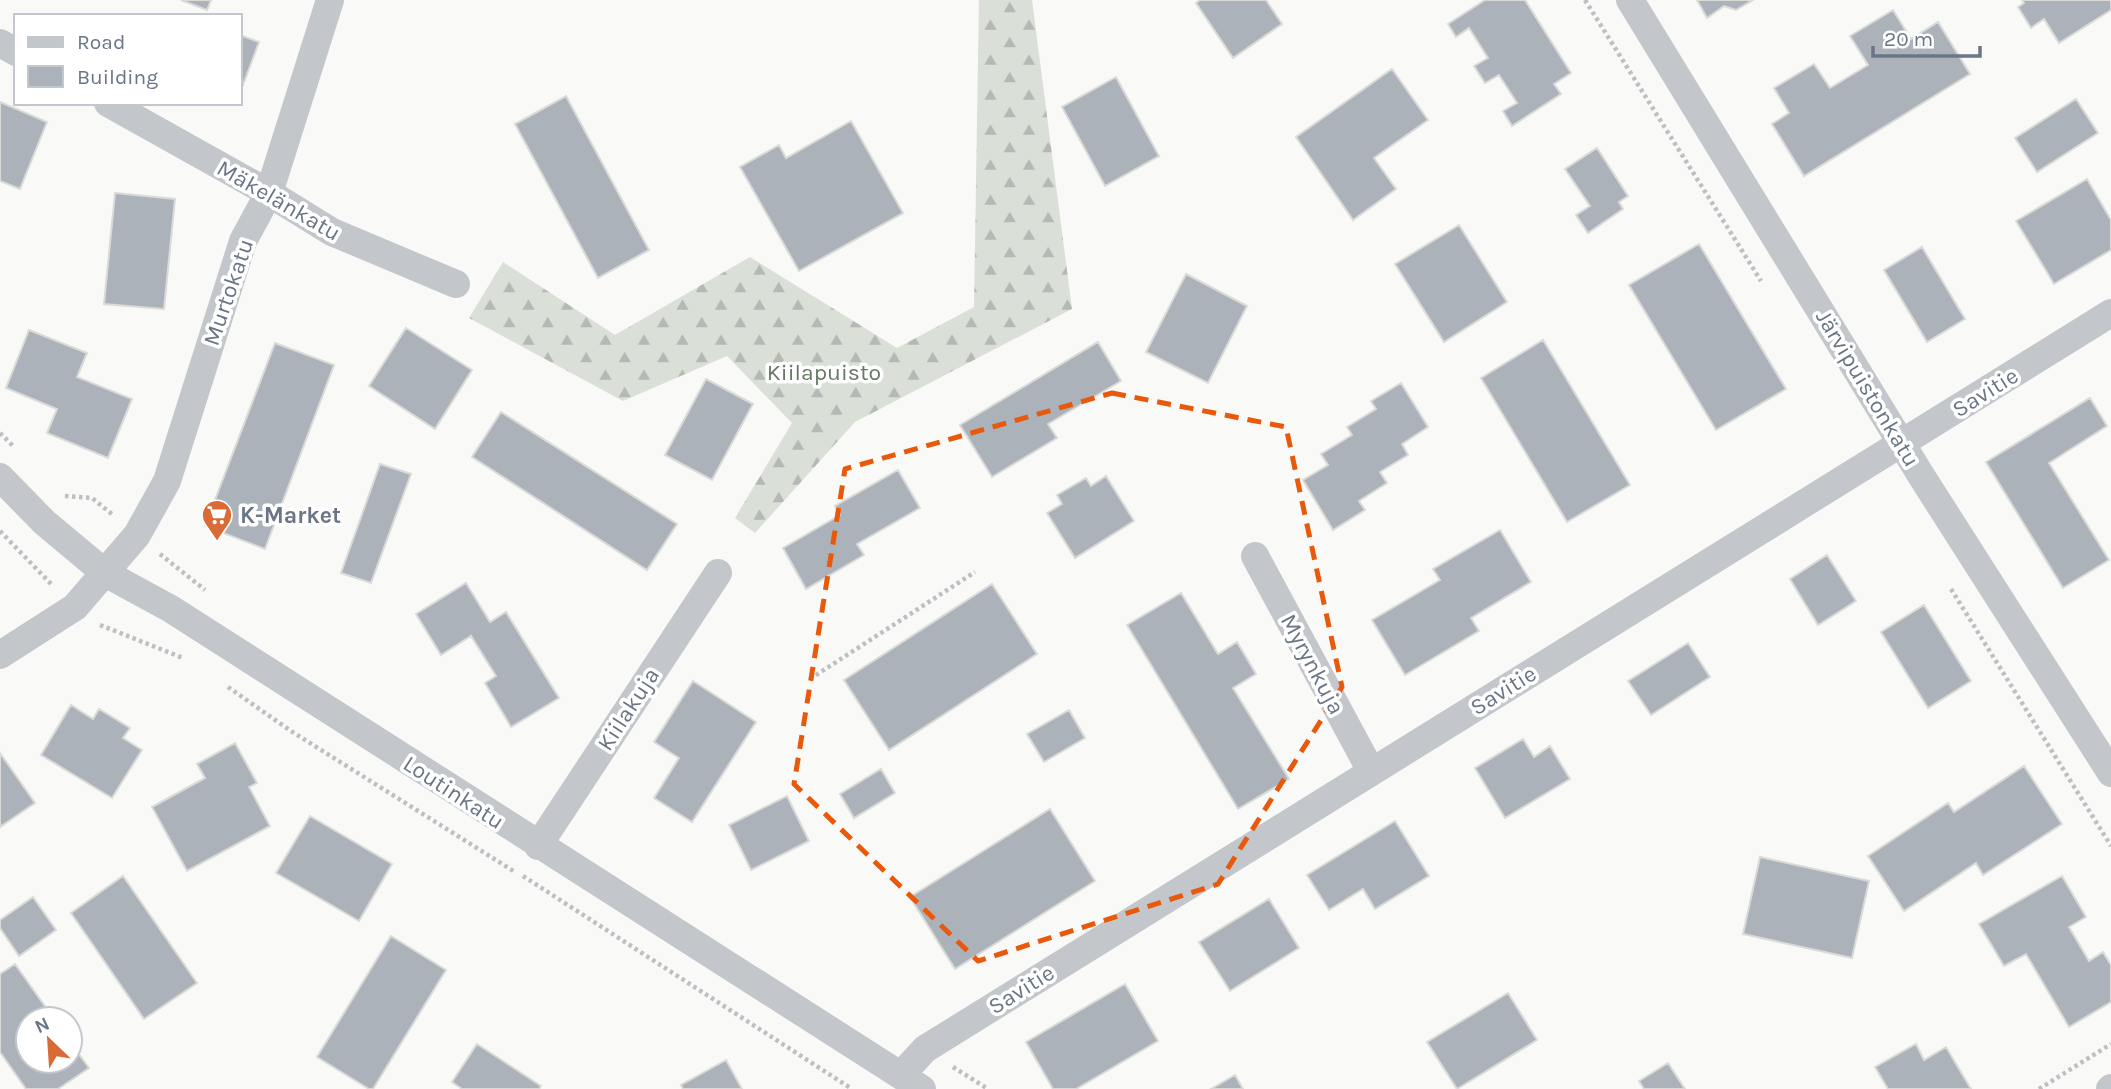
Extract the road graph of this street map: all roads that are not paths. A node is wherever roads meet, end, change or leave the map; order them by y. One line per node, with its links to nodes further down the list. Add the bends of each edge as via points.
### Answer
1 (330, 0): 4 (street, Murtokatu)
2 (1630, 0): 7 (street, Järvipuistonkatu)
3 (112, 105): 4 (street, Mäkelänkatu)
4 (269, 193): 5 (street, Mäkelänkatu, via 332,232); 10 (street, Murtokatu, via 243,241 167,481 137,535)
5 (456, 284)
6 (2111, 313): 7 (street, Savitie)
7 (1902, 443): 13 (street, Savitie); 14 (street, Järvipuistonkatu)
8 (0, 477): 10 (street, Loutinkatu, via 44,522)
9 (1255, 556): 13 (street, Myrynkuja)
10 (105, 573): 12 (street, Murtokatu, via 75,607); 15 (street, Loutinkatu, via 171,609)
11 (718, 573): 15 (street, Kiilakuja)
12 (0, 655)
13 (1371, 771): 16 (street, Savitie, via 925,1049)
14 (2111, 773)
15 (538, 846): 16 (street, Loutinkatu)
16 (911, 1082)

